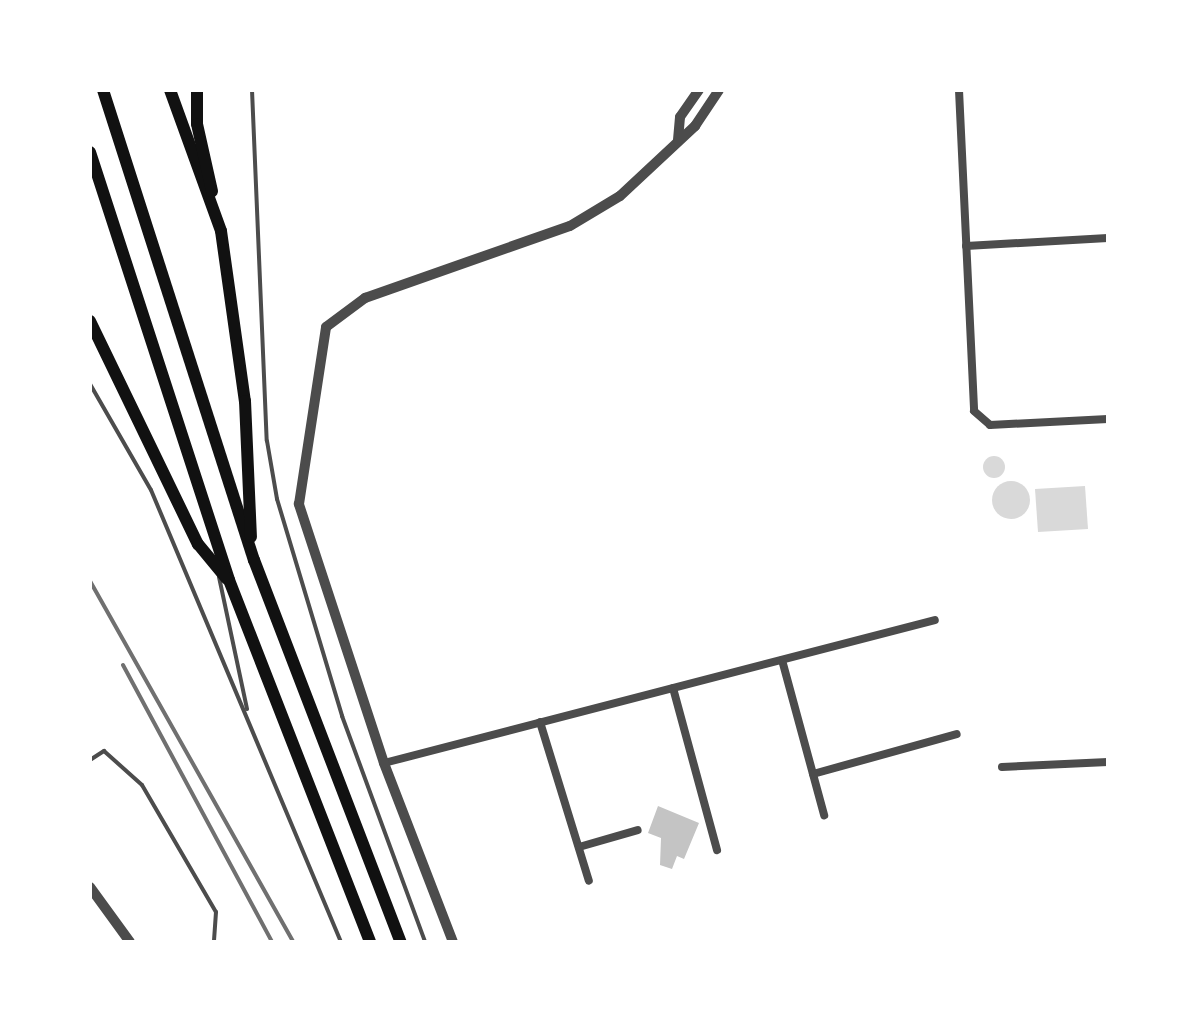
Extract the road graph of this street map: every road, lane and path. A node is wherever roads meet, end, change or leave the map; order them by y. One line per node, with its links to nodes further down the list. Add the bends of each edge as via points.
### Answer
1 (103, 90): 16 (highway)
2 (170, 90): 10 (highway)
3 (197, 90): 10 (highway, via 197,124)
4 (252, 90): 40 (lane, via 267,440 277,499 342,716)
5 (699, 90): 8 (street, via 680,117)
6 (719, 90): 8 (street)
7 (959, 90): 12 (street)
8 (678, 140): 26 (street, via 620,196 570,226 365,298 326,327 299,504)
9 (90, 152): 17 (highway)
10 (220, 231): 16 (highway, via 245,401)
11 (1108, 238): 12 (street)
12 (966, 246): 15 (street, via 974,411 990,425)
13 (90, 321): 17 (highway, via 198,544)
14 (90, 384): 21 (lane, via 151,490)
15 (1108, 419)
16 (254, 560): 39 (highway)
17 (224, 576): 21 (lane); 38 (highway)
18 (935, 620): 19 (street)
19 (782, 660): 20 (street); 28 (street)
20 (673, 688): 22 (street); 32 (street)
21 (249, 719): 37 (lane)
22 (540, 722): 26 (street); 31 (street)
23 (957, 734): 28 (street)
24 (90, 760): 36 (lane, via 104,751 142,786 216,912)
25 (1108, 762): 27 (street)
26 (384, 763): 41 (street)
27 (1002, 768)
28 (813, 774): 29 (street)
29 (824, 815)
30 (638, 830): 31 (street)
31 (578, 846): 33 (street)
32 (717, 850)
33 (588, 881)
34 (90, 887): 35 (street)
35 (130, 942)
36 (214, 942)
37 (341, 942)
38 (370, 942)
39 (402, 942)
40 (425, 942)
41 (452, 942)

